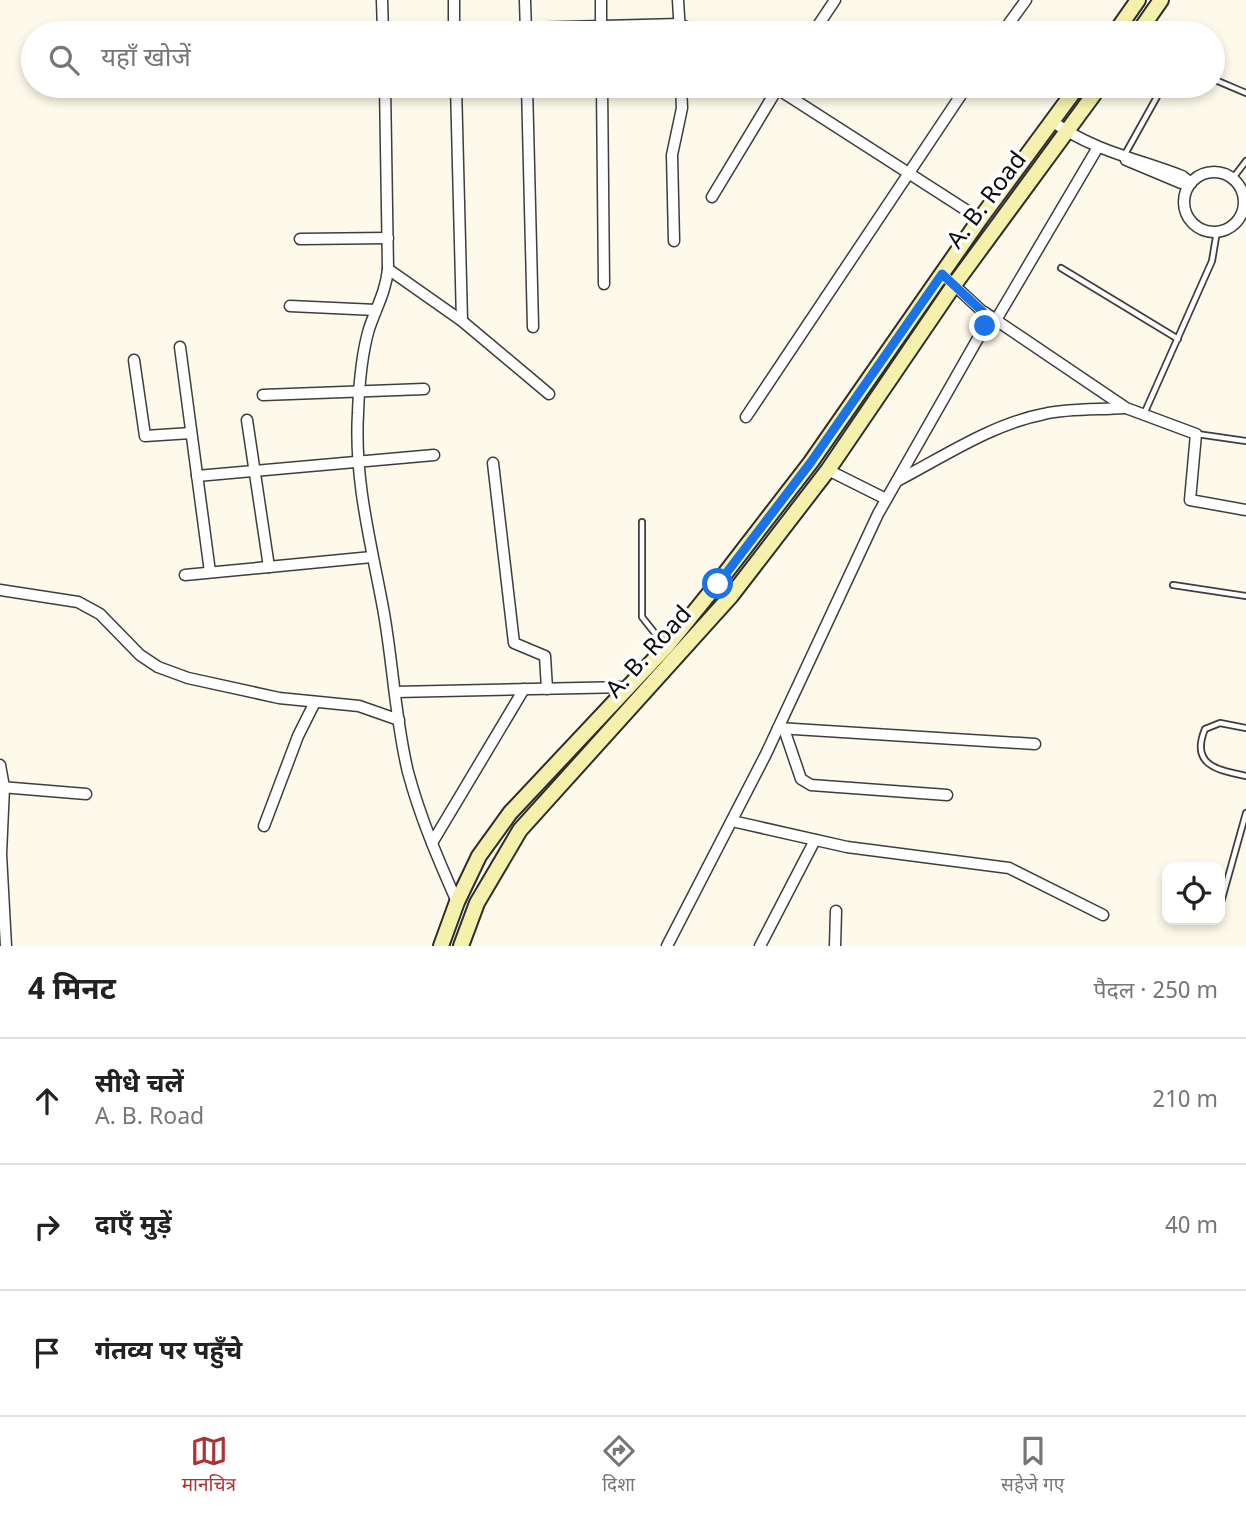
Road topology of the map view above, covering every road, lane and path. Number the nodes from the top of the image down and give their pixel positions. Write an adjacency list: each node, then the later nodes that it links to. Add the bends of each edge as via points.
1 (382, 0): 10 (street)
2 (454, 0): 11 (street)
3 (525, 0): 12 (street)
4 (601, 0): 13 (street)
5 (678, 0): 14 (street)
6 (835, 0): 15 (street)
7 (1026, 0): 16 (street)
8 (1138, 0): 17 (main road)
9 (1161, 0): 18 (main road)
10 (383, 21)
11 (454, 21)
12 (526, 21)
13 (601, 21)
14 (679, 21)
15 (821, 21)
16 (1011, 21)
17 (1123, 21)
18 (1146, 21)
19 (1225, 84): 20 (lane)
20 (1246, 93)
21 (385, 98): 44 (street)
22 (456, 98): 56 (street)
23 (527, 98): 57 (street)
24 (602, 98): 50 (street)
25 (682, 98): 46 (street, via 672,155)
26 (770, 98): 40 (street)
27 (793, 98): 37 (street)
28 (959, 98): 37 (street)
29 (1069, 98): 32 (main road, A. B. Road)
30 (1091, 98): 33 (main road, A. B. Road)
31 (1156, 98): 35 (lane)
32 (1052, 121): 33 (street); 42 (main road, A. B. Road)
33 (1067, 132): 34 (street); 51 (main road, A. B. Road)
34 (1098, 147): 35 (street); 55 (street)
35 (1123, 157): 39 (street, via 1127,163)
36 (1246, 160): 38 (lane)
37 (909, 172): 42 (street); 67 (street)
38 (1233, 178): 39 (street, via 1211,172); 41 (street)
39 (1191, 183): 43 (street, via 1184,203 1188,216 1206,230)
40 (712, 197)
41 (1245, 202): 43 (street, via 1237,221)
42 (980, 219): 49 (main road, A. B. Road)
43 (1217, 231): 58 (lane, via 1212,261)
44 (388, 238): 45 (street); 47 (street)
45 (300, 239)
46 (674, 241)
47 (388, 268): 53 (street, via 387,286); 56 (street)
48 (1061, 268): 58 (lane)
49 (942, 274): 51 (street); 89 (main road, A. B. Road, via 811,462)
50 (604, 285)
51 (954, 285): 54 (street); 76 (main road, A. B. Road)
52 (290, 306): 53 (street)
53 (376, 310): 62 (street, via 364,350)
54 (983, 312): 55 (street); 78 (street, via 985,326)
55 (996, 320): 65 (street)
56 (462, 321): 63 (street)
57 (533, 327)
58 (1178, 339): 66 (lane)
59 (180, 347): 69 (street)
60 (134, 360): 69 (street, via 145,436)
61 (424, 389): 62 (street)
62 (360, 390): 64 (street); 73 (street)
63 (549, 394)
64 (263, 395)
65 (1126, 408): 66 (street); 78 (street, via 1025,419)
66 (1143, 415): 70 (street)
67 (746, 417)
68 (247, 420): 75 (street)
69 (191, 433): 77 (street)
70 (1196, 434): 71 (lane); 80 (street, via 1190,500)
71 (1246, 441)
72 (434, 455): 73 (street)
73 (358, 460): 75 (street); 82 (street)
74 (493, 463): 92 (street, via 514,643 545,656)
75 (254, 470): 77 (street); 83 (street)
76 (828, 470): 79 (street); 116 (main road, A. B. Road, via 699,635 520,830 477,903)
77 (197, 476): 84 (street)
78 (896, 481): 79 (street)
79 (886, 499): 97 (street)
80 (1246, 510)
81 (642, 522): 89 (lane, via 642,617)
82 (372, 557): 83 (street); 93 (street)
83 (269, 567): 84 (street)
84 (210, 572): 85 (street)
85 (185, 575)
86 (1173, 585): 88 (lane)
87 (0, 590): 94 (street, via 78,602 100,614 126,643 158,667 188,678)
88 (1246, 596)
89 (666, 647): 90 (main road, A. B. Road)
90 (628, 687): 92 (street); 111 (main road, A. B. Road, via 510,813 479,856)
91 (524, 689): 92 (street); 93 (street); 108 (street)
92 (547, 689)
93 (395, 692): 95 (street)
94 (315, 702): 95 (street, via 359,706); 106 (street)
95 (399, 720): 108 (street, via 408,770)
96 (1246, 728): 100 (lane, via 1212,725 1205,729 1199,749 1210,765)
97 (781, 729): 98 (street); 103 (street, via 801,779 811,785); 105 (street)
98 (1035, 744)
99 (0, 765): 101 (street)
100 (1246, 776)
101 (2, 787): 102 (street); 110 (street)
102 (86, 794)
103 (947, 795)
104 (1246, 813): 109 (lane)
105 (732, 821): 107 (street); 117 (street)
106 (264, 826)
107 (815, 840): 113 (street, via 1009,868); 118 (street)
108 (432, 843): 111 (street)
109 (1225, 888)
110 (2, 901): 114 (street)
111 (457, 902): 115 (main road, A. B. Road)
112 (836, 911): 119 (street)
113 (1103, 915)
114 (6, 946)
115 (441, 946)
116 (461, 946)
117 (667, 946)
118 (760, 946)
119 (835, 946)

